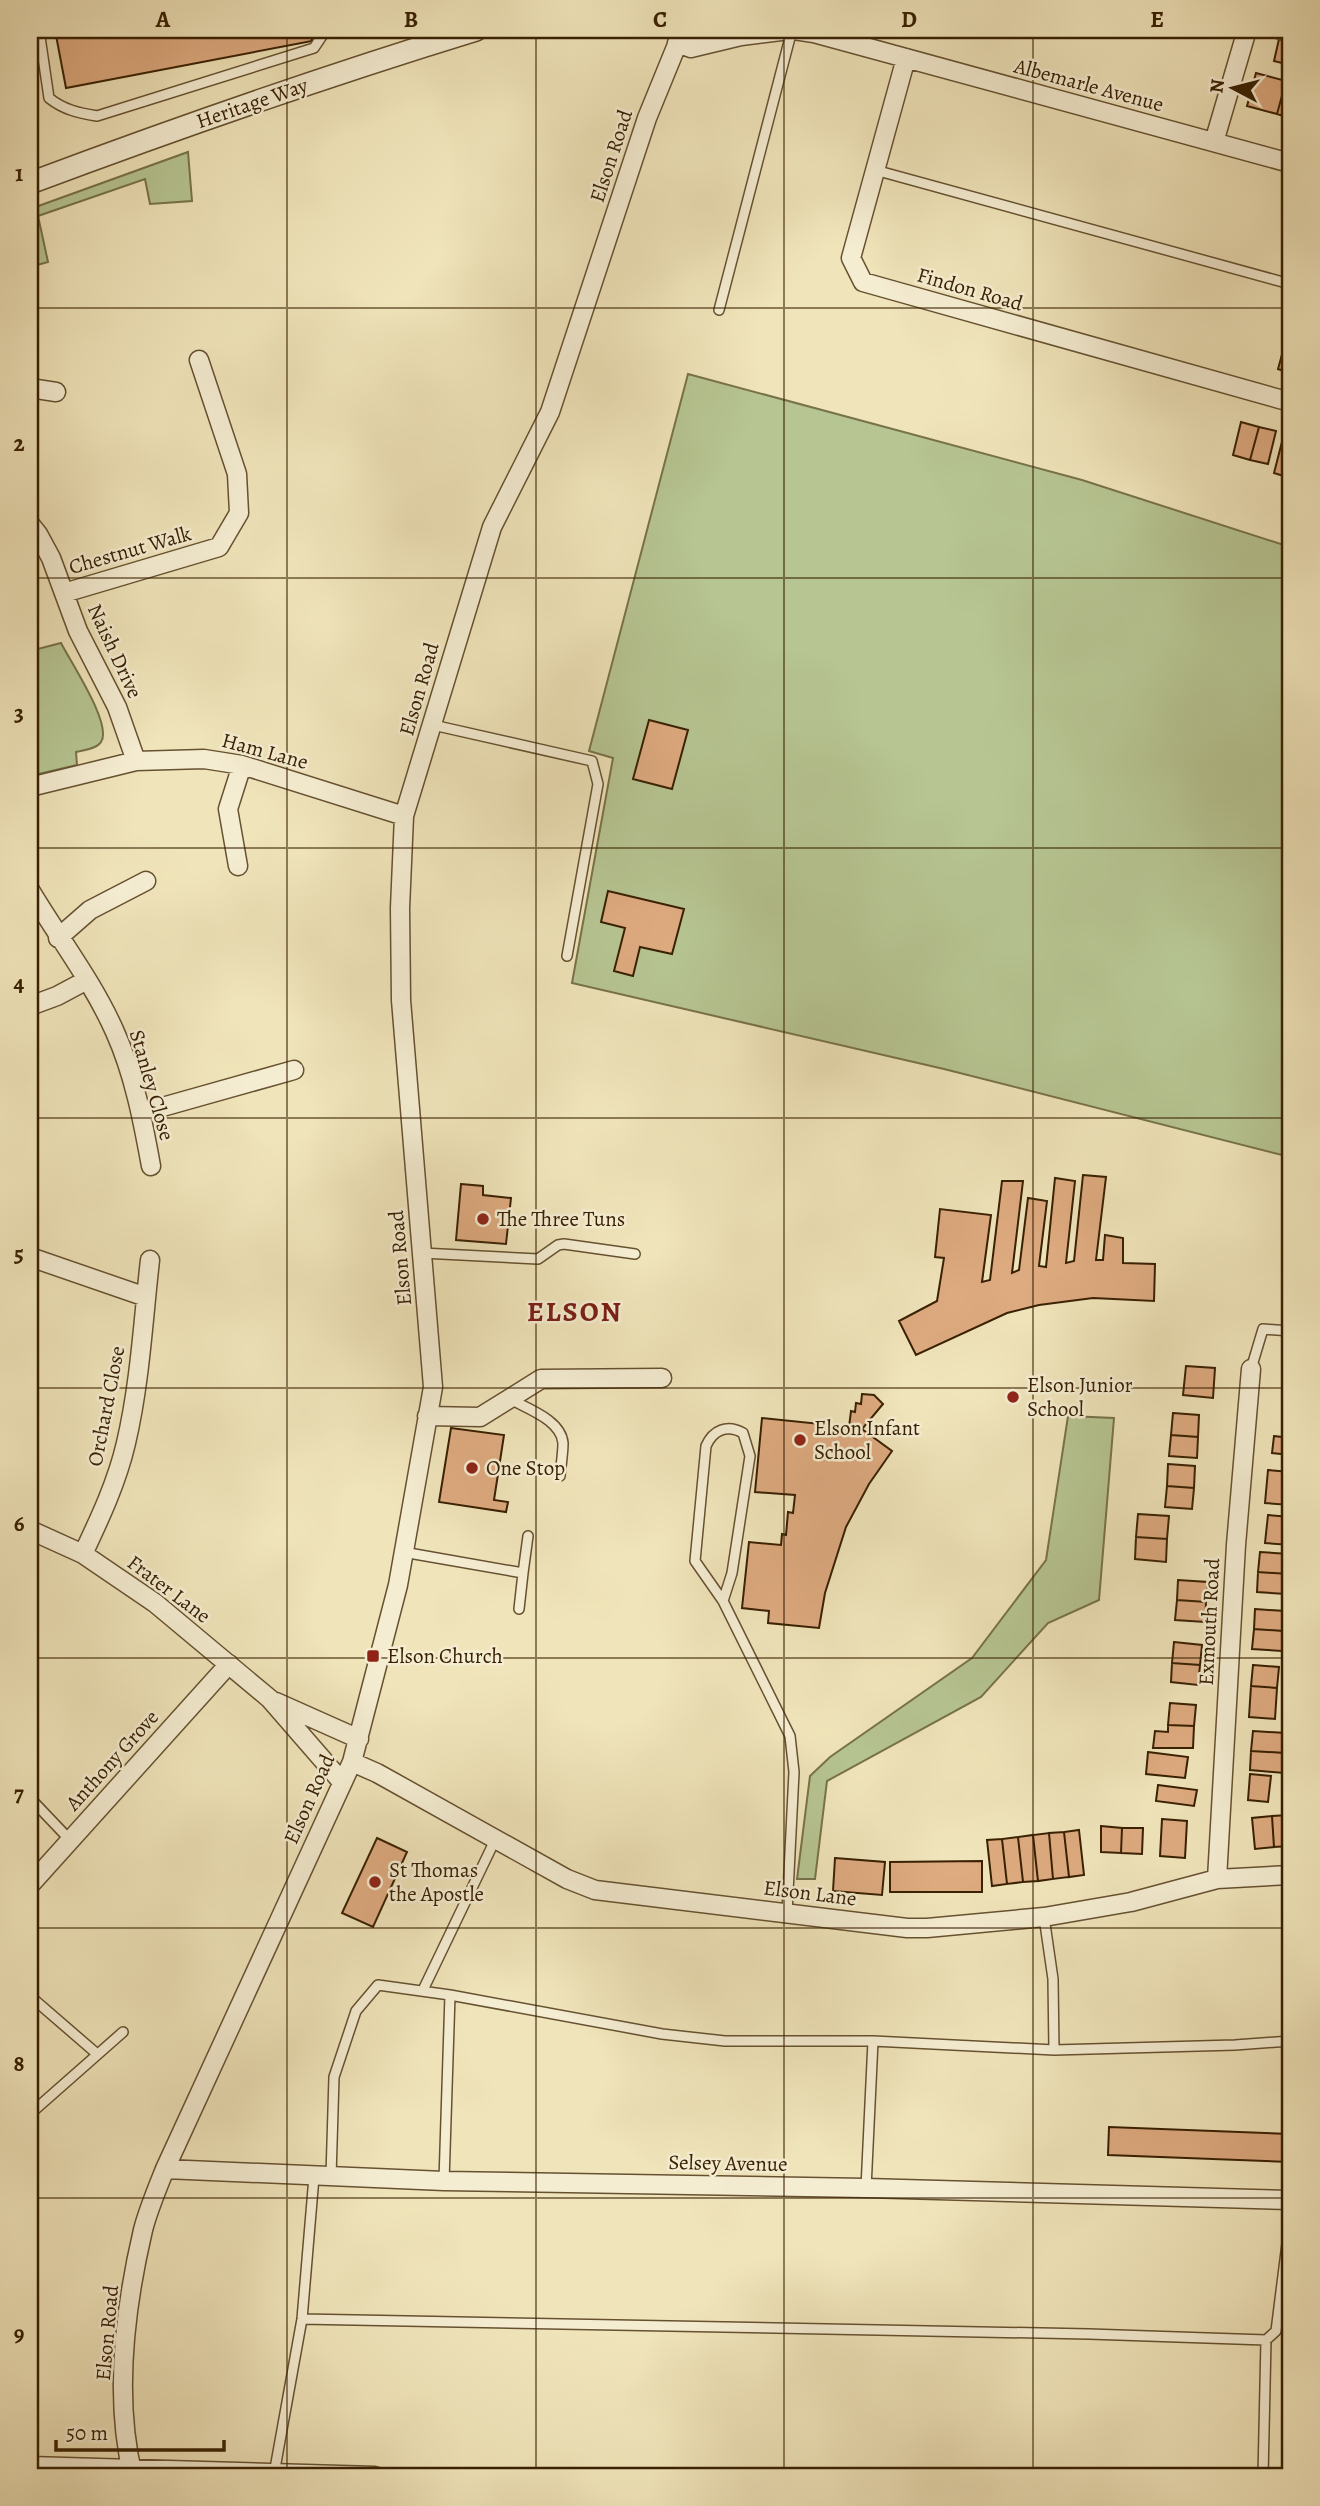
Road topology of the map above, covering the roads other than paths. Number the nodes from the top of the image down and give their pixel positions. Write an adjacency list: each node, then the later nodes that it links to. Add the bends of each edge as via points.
1 (39, 30): 2 (lane, via 49,97 60,107 97,116 314,48)
2 (326, 30)
3 (476, 30): 13 (street, Heritage Way, via 293,89)
4 (792, 30): 7 (street, Albemarle Avenue, via 691,48); 9 (street, Albemarle Avenue); 15 (lane)
5 (1247, 30): 10 (street)
6 (1265, 30): 8 (lane)
7 (680, 36): 22 (street, Elson Road, via 647,118 550,412 492,527)
8 (1290, 37)
9 (906, 58): 10 (street, Albemarle Avenue); 12 (street, Findon Road)
10 (1214, 142): 11 (street, Albemarle Avenue)
11 (1290, 163)
12 (875, 170): 14 (lane); 19 (street, Findon Road, via 851,258 863,282)
13 (30, 183)
14 (1290, 284)
15 (719, 310)
16 (199, 360): 21 (street, Chestnut Walk, via 237,474 239,513 219,547)
17 (30, 388): 18 (street)
18 (56, 392)
19 (1290, 402)
20 (30, 524): 21 (street, Naish Drive, via 44,544)
21 (64, 593): 23 (street, Naish Drive, via 117,707)
22 (433, 725): 26 (street, Elson Road); 31 (lane, via 592,761 598,784)
23 (136, 761): 24 (street, Ham Lane, via 204,759); 25 (street, Ham Lane)
24 (242, 765): 26 (street, Ham Lane); 27 (street, via 228,809)
25 (30, 787)
26 (404, 816): 37 (street, Elson Road, via 401,1000)
27 (238, 866)
28 (146, 881): 30 (street, via 90,911)
29 (30, 890): 30 (street, Stanley Close)
30 (58, 939): 32 (street, Stanley Close)
31 (567, 956)
32 (86, 980): 33 (street); 35 (street, Stanley Close, via 116,1033)
33 (30, 1006)
34 (294, 1070): 35 (street)
35 (141, 1113): 36 (street, Stanley Close)
36 (151, 1167)
37 (422, 1253): 38 (lane, via 538,1259 564,1244); 46 (street, Elson Road, via 433,1387)
38 (635, 1254)
39 (30, 1258): 41 (street)
40 (150, 1261): 41 (street, Orchard Close)
41 (146, 1297): 51 (street, Orchard Close, via 140,1369 126,1444)
42 (1290, 1331): 43 (lane, via 1263,1329)
43 (1251, 1369): 64 (street, Exmouth Road)
44 (662, 1378): 45 (street, via 541,1380)
45 (510, 1398): 46 (street, via 480,1417); 47 (lane, via 558,1428 563,1441)
46 (428, 1416): 50 (street, Elson Road)
47 (560, 1476)
48 (30, 1530): 51 (street, Frater Lane)
49 (528, 1536): 52 (lane)
50 (403, 1552): 52 (lane); 57 (street, Elson Road)
51 (83, 1554): 55 (street, Frater Lane, via 155,1603)
52 (523, 1573): 54 (lane)
53 (723, 1601): 53 (lane, via 695,1561 695,1549 706,1446 710,1436 721,1429 735,1428 743,1433 750,1456 732,1573); 66 (lane, via 790,1737 794,1772)
54 (519, 1609)
55 (229, 1664): 56 (street, Frater Lane); 62 (street, Anthony Grove)
56 (270, 1699): 57 (street, Frater Lane); 59 (street, Frater Lane)
57 (359, 1739): 58 (street, Elson Road)
58 (352, 1762): 59 (street, Elson Road); 61 (street, Elson Lane)
59 (342, 1783): 77 (street, Elson Road)
60 (30, 1798): 62 (lane)
61 (496, 1838): 66 (street, Elson Lane, via 595,1890); 68 (lane)
62 (70, 1840): 65 (street, Anthony Grove)
63 (1290, 1875): 64 (street, Elson Lane)
64 (1217, 1879): 67 (street, Elson Lane, via 1130,1902)
65 (30, 1885)
66 (787, 1913): 67 (street, Elson Lane, via 907,1928)
67 (1044, 1917): 74 (lane, via 1053,1979)
68 (423, 1990): 69 (lane); 78 (lane, via 377,1985 356,2011 334,2077)
69 (450, 1995): 72 (lane, via 725,2041); 79 (lane)
70 (30, 1996): 75 (lane)
71 (123, 2032): 75 (lane)
72 (873, 2041): 74 (lane); 80 (lane)
73 (1290, 2041): 74 (lane)
74 (1054, 2050)
75 (96, 2053): 76 (lane)
76 (30, 2114)
77 (165, 2169): 78 (street, Selsey Avenue); 86 (street, Elson Road, via 143,2228 126,2323 124,2414)
78 (323, 2178): 79 (street, Selsey Avenue); 83 (lane)
79 (444, 2181): 80 (street, Selsey Avenue)
80 (866, 2188): 81 (street, Selsey Avenue)
81 (1290, 2200)
82 (1290, 2220): 84 (lane, via 1276,2331)
83 (302, 2319): 84 (lane); 87 (lane)
84 (1266, 2340): 89 (lane)
85 (30, 2466): 86 (street)
86 (132, 2473): 87 (street)
87 (277, 2475): 88 (street)
88 (375, 2476)
89 (1263, 2476)

